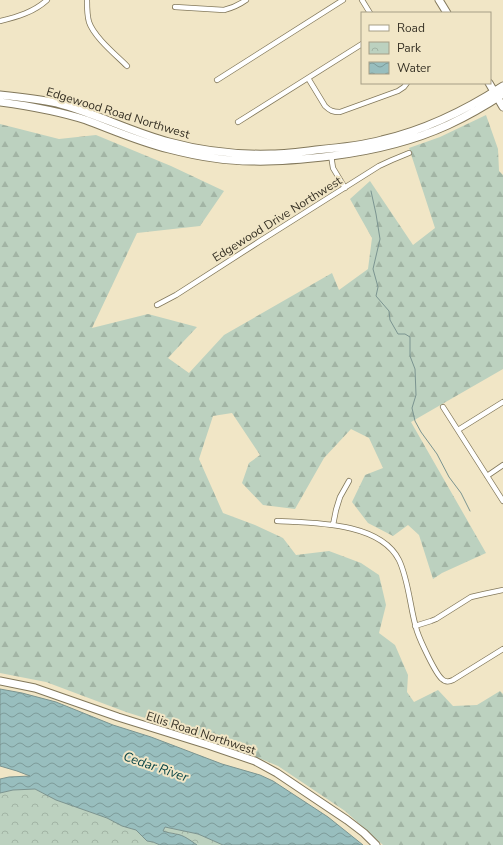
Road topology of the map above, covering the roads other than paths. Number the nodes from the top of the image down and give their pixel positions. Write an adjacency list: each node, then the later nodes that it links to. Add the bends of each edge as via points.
1 (48, 0): 10 (street, via 29,12)
2 (87, 0): 12 (street, via 87,14 94,31)
3 (246, 0): 7 (street, via 224,10)
4 (343, 0): 14 (street)
5 (362, 0): 8 (street)
6 (439, 0): 9 (main road)
7 (175, 7)
8 (369, 12)
9 (446, 12)
10 (0, 21)
11 (361, 45): 13 (street)
12 (127, 66)
13 (308, 78): 15 (street, via 325,106 334,112 398,91); 22 (street)
14 (217, 80)
15 (406, 84)
16 (490, 84): 18 (main road)
17 (503, 86): 18 (main road, Edgewood Road Northwest)
18 (498, 94): 21 (main road); 23 (main road, Edgewood Road Northwest, via 474,112 416,138 356,153)
19 (0, 95): 23 (main road, Edgewood Road Northwest, via 57,104 168,142 202,149 270,154)
20 (0, 102): 23 (main road, Edgewood Road Northwest, via 32,106 85,120 167,149 206,157 234,160 300,160)
21 (503, 107)
22 (238, 122)
23 (330, 152): 25 (street, via 333,168)
24 (409, 153): 25 (street, Edgewood Drive Northwest, via 388,162)
25 (345, 188): 26 (street, Edgewood Drive Northwest)
26 (157, 306)
27 (503, 402): 29 (street)
28 (443, 406): 29 (street)
29 (458, 430): 31 (street)
30 (503, 465): 31 (street)
31 (487, 476): 33 (street)
32 (349, 481): 35 (street, via 340,497)
33 (503, 501)
34 (277, 521): 35 (street)
35 (334, 525): 37 (street, via 375,537 395,554 403,569)
36 (503, 590): 37 (street, via 471,598 436,619)
37 (415, 626): 38 (street, via 429,657 442,679 448,682)
38 (503, 649)
39 (0, 681): 40 (main road, Ellis Road Northwest, via 35,688 255,761 347,820)
40 (376, 845)

